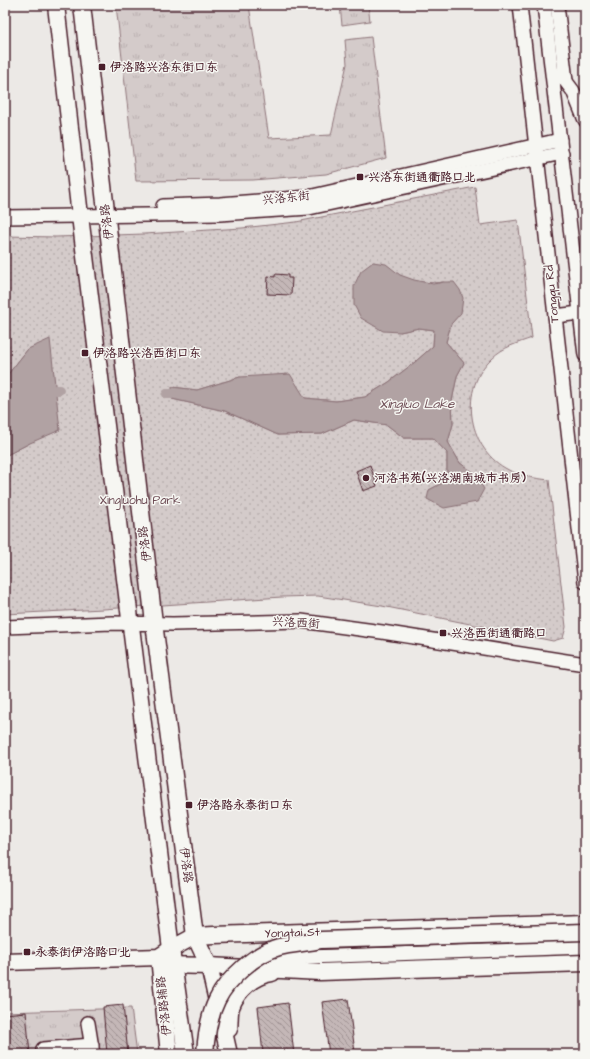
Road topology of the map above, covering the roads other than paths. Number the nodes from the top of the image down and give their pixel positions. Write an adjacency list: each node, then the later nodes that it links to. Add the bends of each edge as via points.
1 (56, 5): 15 (main road, 伊洛路)
2 (82, 5): 14 (main road, 伊洛路)
3 (520, 5): 10 (street, Tongqu Rd)
4 (544, 5): 6 (street)
5 (557, 5): 7 (street)
6 (551, 62): 7 (street); 9 (street)
7 (566, 81): 8 (street)
8 (585, 120)
9 (560, 140): 10 (street, 兴洛东街); 11 (street)
10 (536, 146): 12 (street, Tongqu Rd); 14 (street, 兴洛东街, via 308,197)
11 (562, 153): 12 (street, 兴洛东街); 17 (street)
12 (537, 159): 14 (street, 兴洛东街, via 308,208 220,214); 18 (street, Tongqu Rd)
13 (5, 209): 15 (street, 兴洛东街)
14 (106, 211): 15 (street, 兴洛东街); 24 (main road, 伊洛路)
15 (80, 212): 16 (street, 兴洛东街); 23 (main road, 伊洛路)
16 (5, 217)
17 (582, 315): 18 (street); 19 (street)
18 (555, 316): 20 (street, Tongqu Rd)
19 (585, 355)
20 (580, 502): 21 (street, Tongqu Rd)
21 (585, 582)
22 (5, 627): 23 (street, 兴洛西街)
23 (131, 627): 24 (street, 兴洛西街); 25 (street, 兴洛西街); 32 (main road, 伊洛路)
24 (154, 627): 26 (street, 兴洛西街, via 173,624 301,621); 27 (street, 兴洛西街, via 300,628); 30 (main road, 伊洛路)
25 (5, 635)
26 (585, 664)
27 (585, 672)
28 (585, 923): 30 (main road, Yongtai St)
29 (585, 932): 40 (main road, bridge, via 321,940 278,948 264,953 241,970 217,1000 206,1042)
30 (195, 936): 32 (main road, Yongtai St); 35 (main road, 伊洛路)
31 (585, 947): 35 (street, via 309,958)
32 (166, 959): 33 (main road, Yongtai St); 35 (main road, Yongtai St); 36 (main road, Yongtai St); 42 (main road, 伊洛路辅路); 43 (main road, 伊洛路)
33 (5, 962)
34 (585, 963): 37 (main road, Yongtai St)
35 (210, 966): 37 (main road, Yongtai St); 40 (main road)
36 (5, 970)
37 (320, 972): 40 (main road, via 270,973 253,979 238,994 230,1008)
38 (88, 1023): 39 (street)
39 (93, 1049): 41 (street, via 43,1049)
40 (219, 1052)
41 (43, 1054)
42 (169, 1054)
43 (186, 1054)

